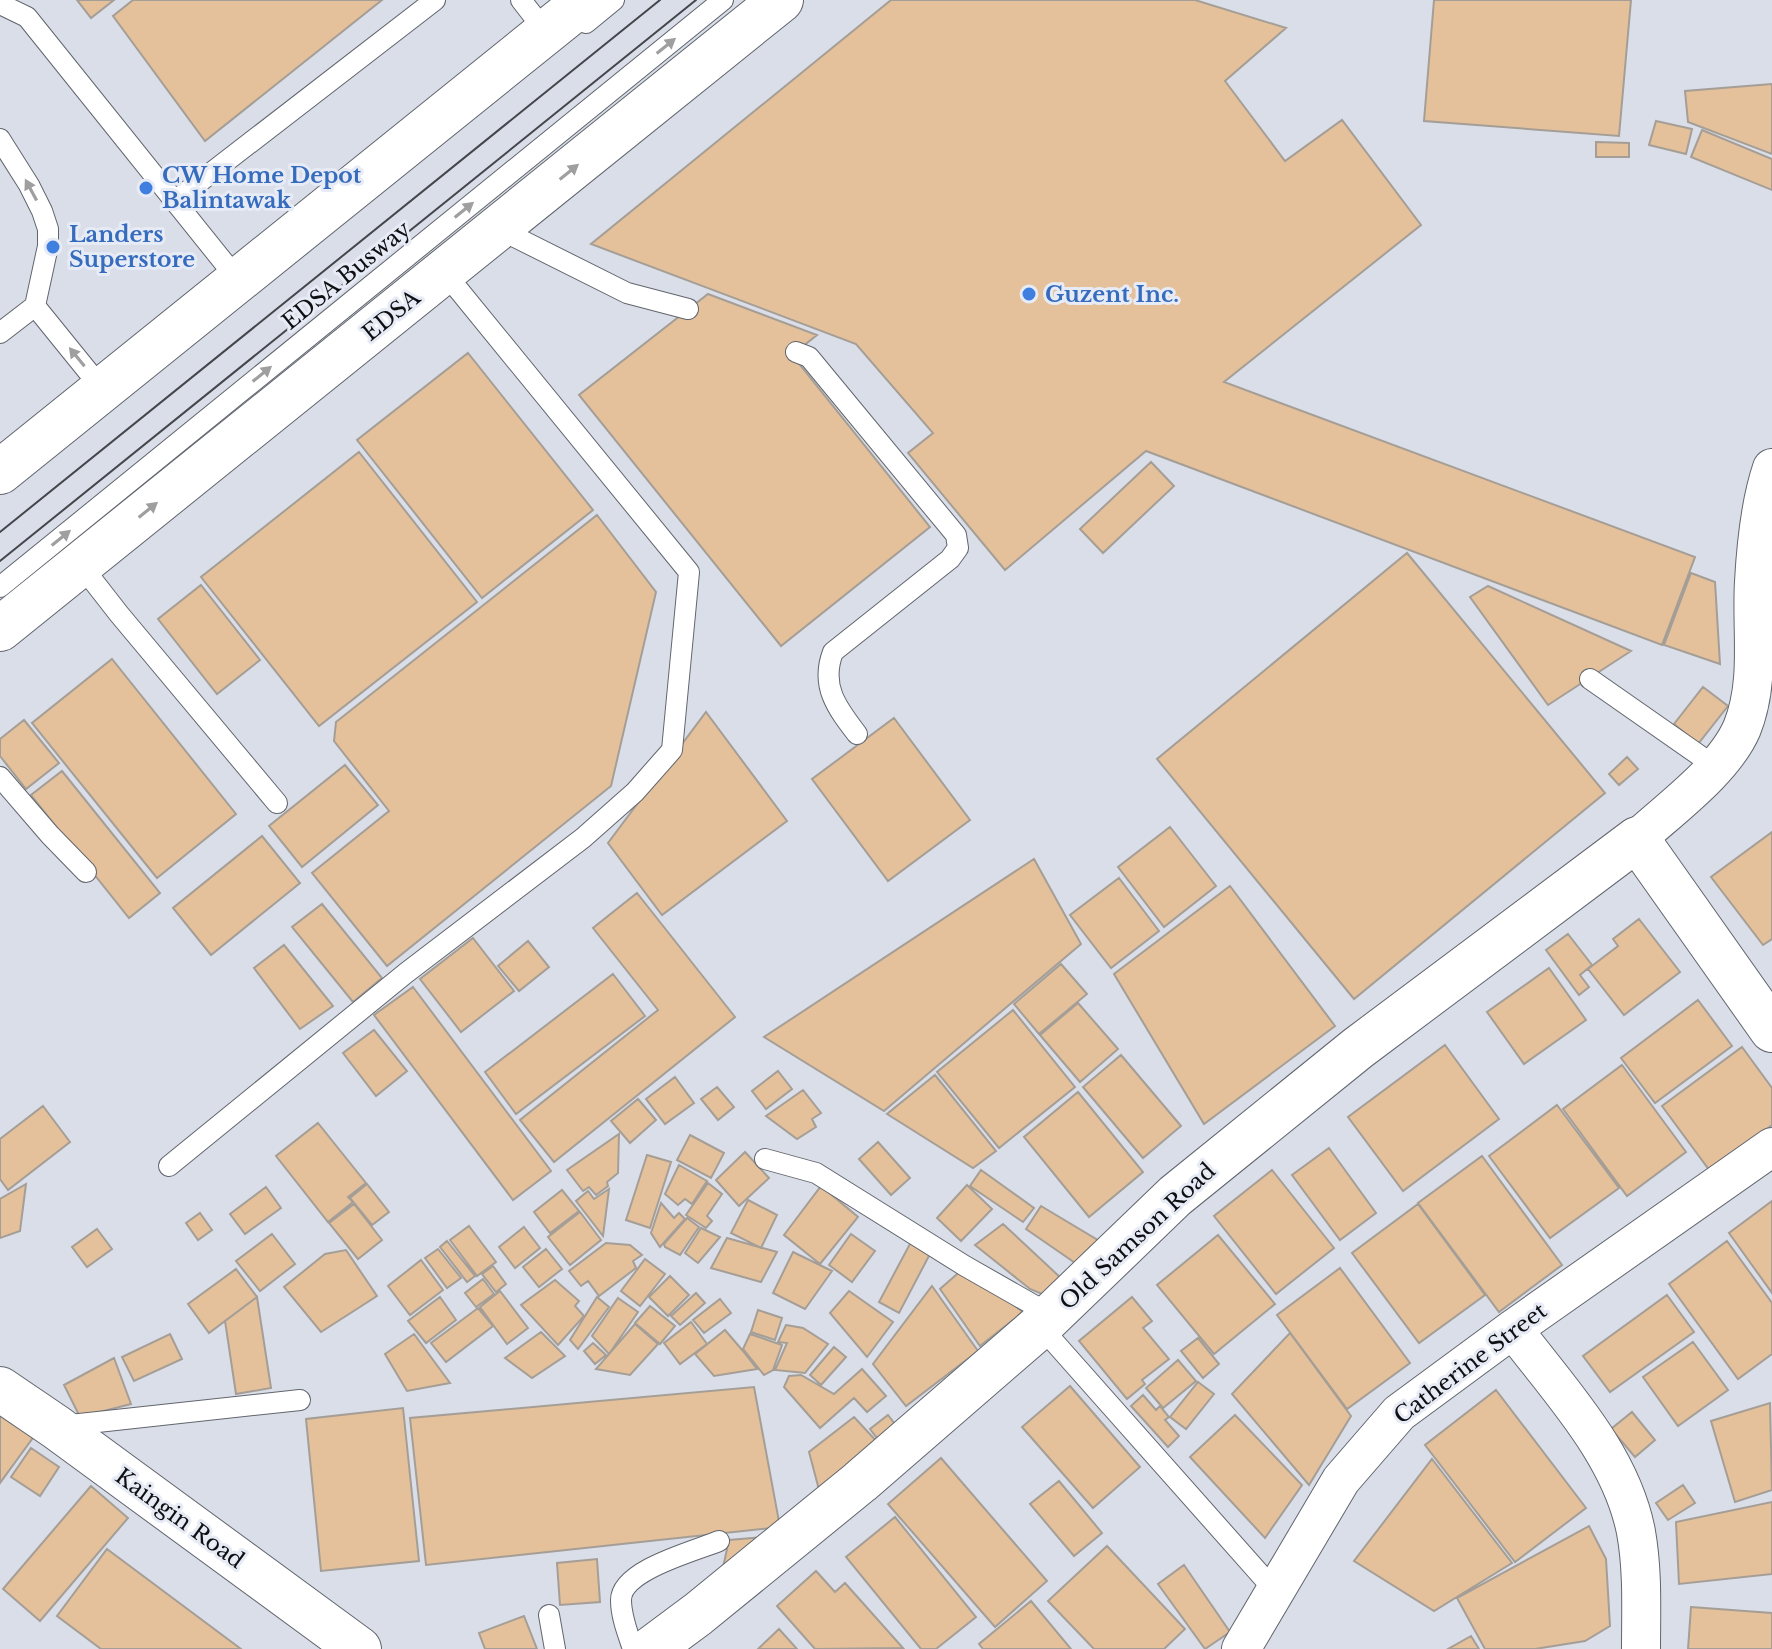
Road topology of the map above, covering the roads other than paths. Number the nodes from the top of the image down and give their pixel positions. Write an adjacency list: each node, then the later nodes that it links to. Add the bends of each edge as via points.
1 (435, 0): 9 (lane)
2 (586, 0): 7 (main road)
3 (614, 0): 19 (lane, EDSA Busway)
4 (723, 0): 21 (lane, EDSA Busway, one-way to 4)
5 (781, 0): 10 (main road, EDSA, one-way to 5)
6 (0, 4): 9 (lane, via 27,17)
7 (534, 16): 12 (main road)
8 (0, 139): 13 (lane, one-way to 8, via 48,229)
9 (176, 200): 12 (lane)
10 (499, 229): 11 (main road, EDSA); 14 (lane, via 627,293)
11 (444, 272): 20 (main road, EDSA, one-way to 11); 33 (lane, via 689,572 672,750 583,838 406,973)
12 (238, 280): 17 (main road)
13 (35, 306): 15 (lane); 17 (lane, one-way to 13)
14 (688, 309)
15 (0, 333)
16 (796, 352): 24 (lane, via 809,357 956,535 958,548 950,559 833,652 829,689)
17 (103, 390): 19 (main road)
18 (1772, 468): 25 (street, via 1754,582 1753,691 1741,730)
19 (6, 479)
20 (80, 564): 22 (main road, EDSA); 27 (lane)
21 (0, 587)
22 (0, 629)
23 (1590, 679): 25 (lane)
24 (857, 734)
25 (1716, 767): 28 (street)
26 (0, 777): 29 (lane)
27 (277, 803)
28 (1637, 839): 30 (main road); 34 (main road, Old Samson Road, via 1358,1048 1175,1196)
29 (86, 872)
30 (1772, 1030)
31 (1772, 1147): 35 (street, Catherine Street)
32 (765, 1159): 34 (lane, via 816,1173)
33 (169, 1166)
34 (1045, 1320): 40 (lane); 45 (main road, Old Samson Road, via 860,1482)
35 (1513, 1329): 40 (street, Catherine Street, via 1399,1413 1341,1480); 47 (street, via 1593,1435 1621,1485 1636,1530 1641,1571)
36 (0, 1389): 38 (main road, Kaingin Road)
37 (300, 1400): 38 (lane)
38 (56, 1427): 42 (main road, Kaingin Road)
39 (719, 1541): 44 (lane, via 648,1569 627,1583 621,1600)
40 (1276, 1592): 46 (street, Catherine Street)
41 (549, 1615): 43 (lane)
42 (359, 1649)
43 (555, 1649)
44 (633, 1649)
45 (651, 1649)
46 (1241, 1649)
47 (1641, 1649)

